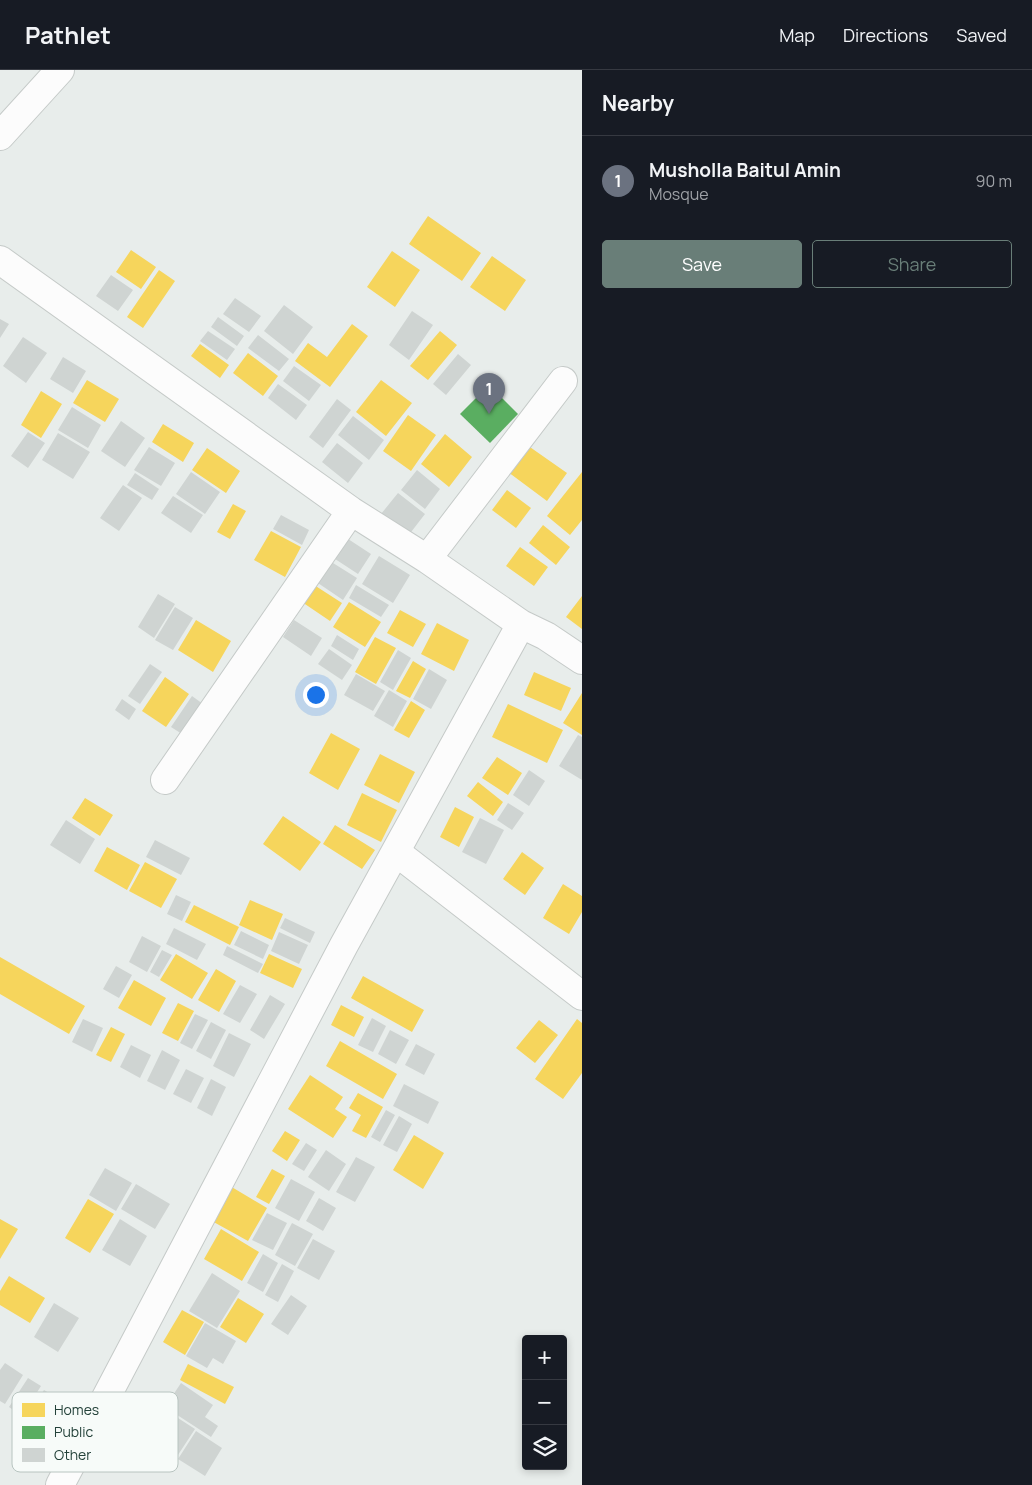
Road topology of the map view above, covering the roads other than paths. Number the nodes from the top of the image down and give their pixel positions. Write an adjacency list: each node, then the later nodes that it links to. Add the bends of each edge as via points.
1 (60, 70): 2 (street)
2 (0, 136)
3 (0, 260): 5 (street)
4 (563, 381): 6 (street)
5 (351, 511): 6 (street); 9 (street)
6 (427, 559): 7 (street)
7 (521, 624): 8 (street); 10 (street)
8 (582, 660)
9 (165, 780)
10 (396, 852): 11 (street); 12 (street)
11 (582, 996)
12 (109, 1392)
13 (67, 1472): 14 (street)
14 (60, 1485)

